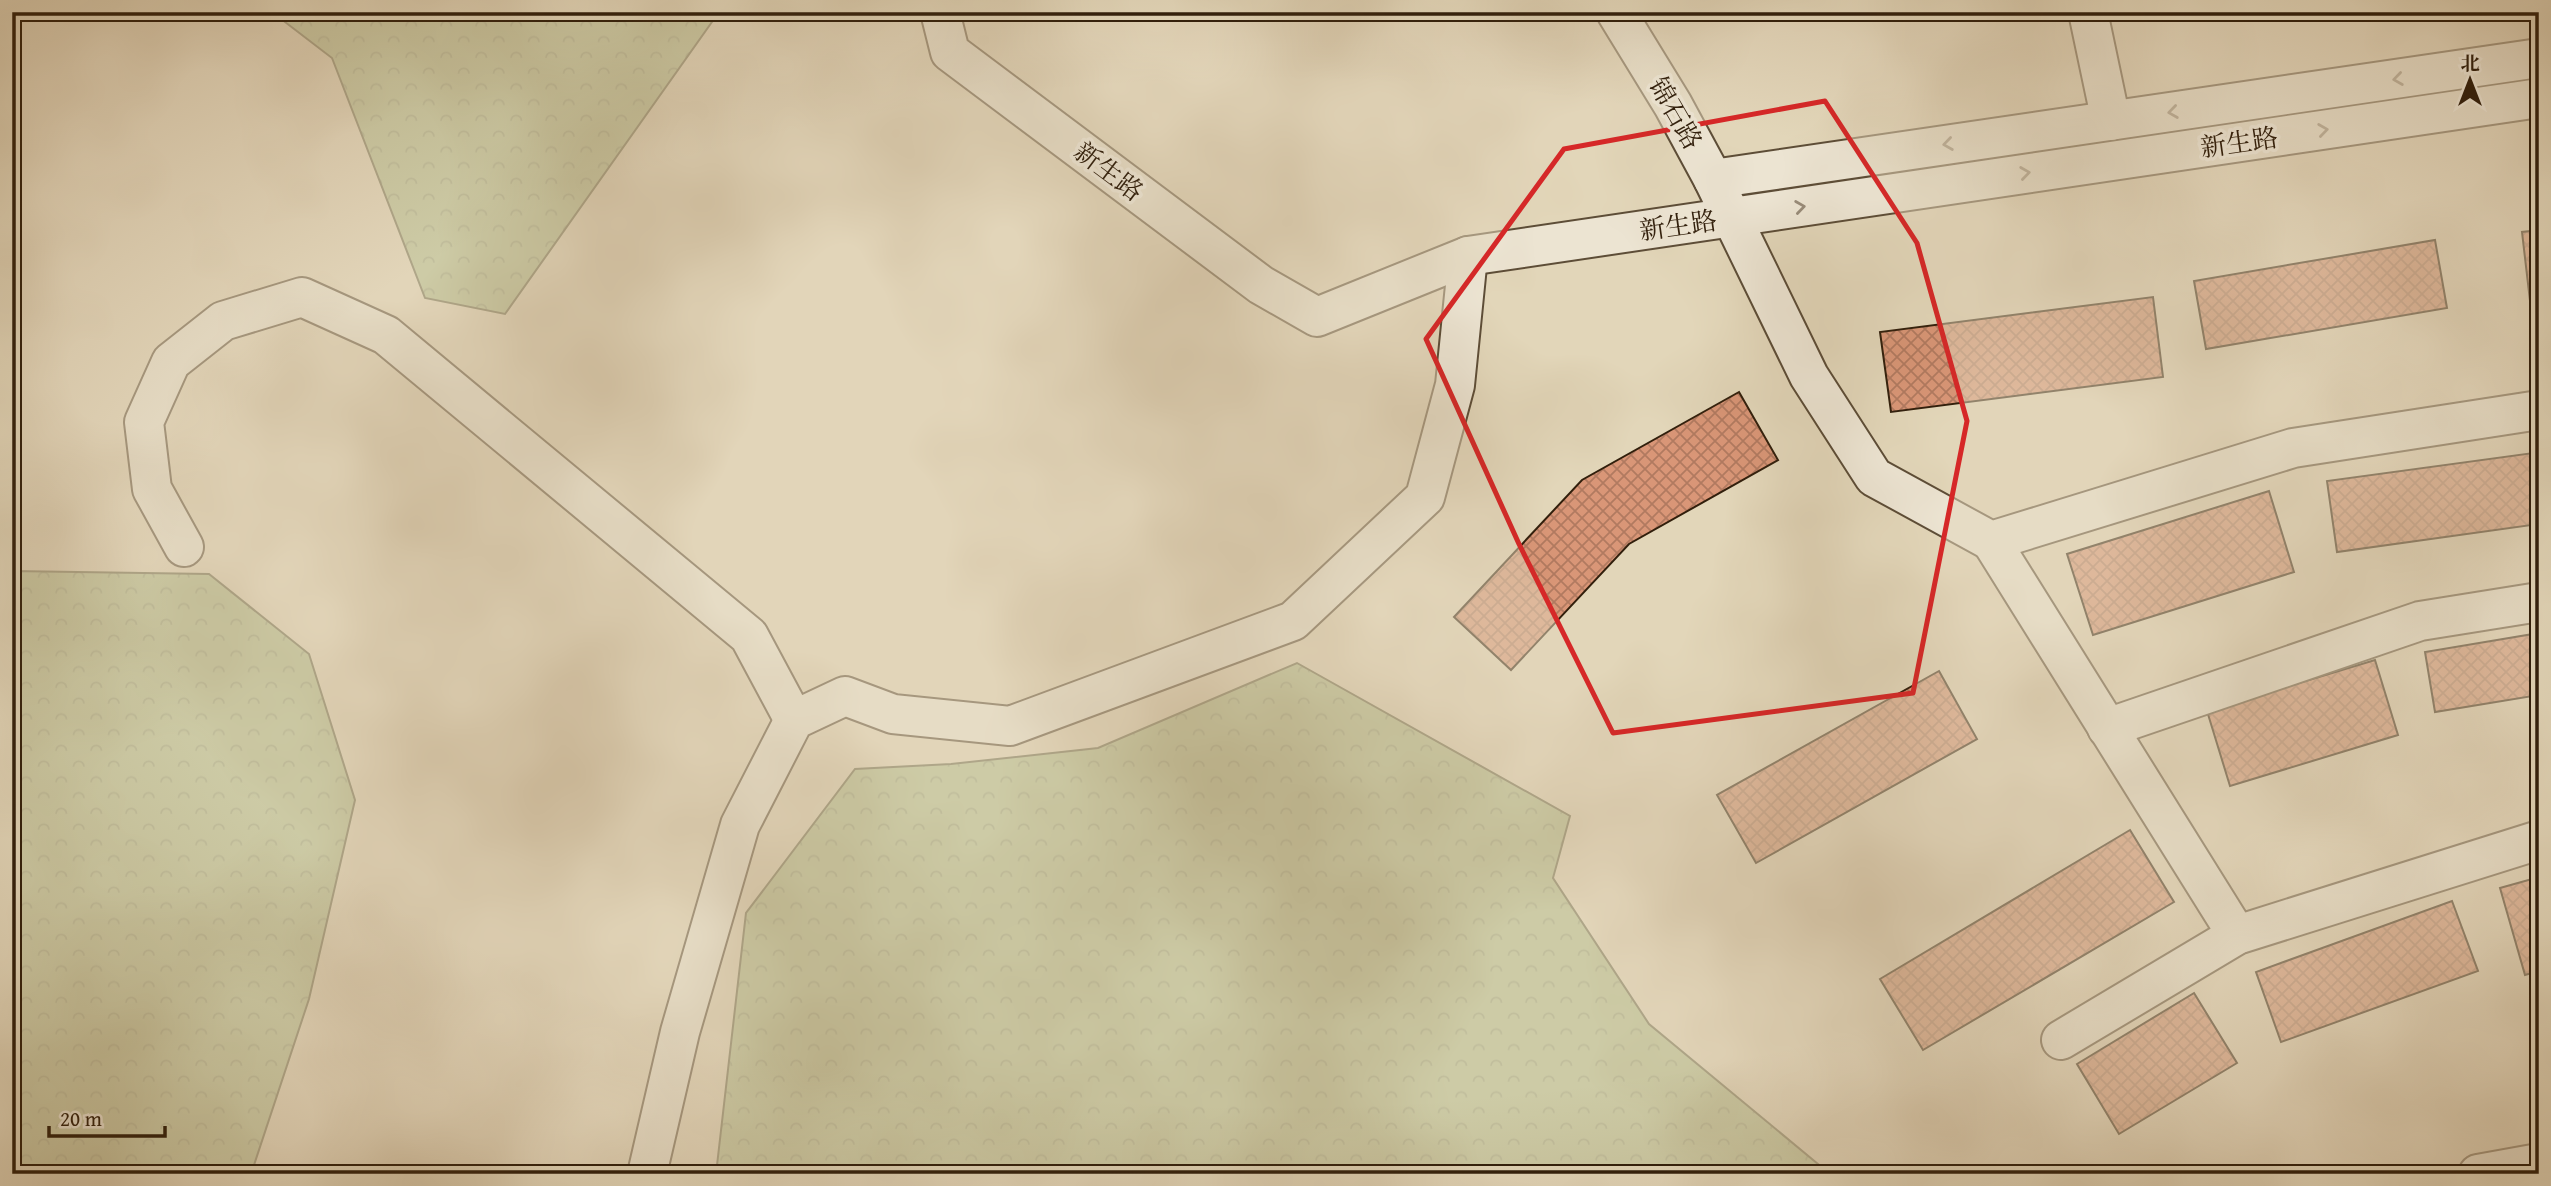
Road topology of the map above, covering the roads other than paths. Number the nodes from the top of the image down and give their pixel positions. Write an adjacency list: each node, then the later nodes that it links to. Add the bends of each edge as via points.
1 (940, 12): 9 (street, 新生路, via 950,52 1261,285 1317,317)
2 (1616, 12): 7 (street, 锦石路)
3 (2088, 12): 6 (street)
4 (2539, 58): 6 (street, 新生路, one-way to 6)
5 (2539, 98): 8 (street, 新生路, one-way to 5)
6 (2111, 121): 7 (street, 新生路, one-way to 7)
7 (1713, 178): 8 (street, 锦石路)
8 (1732, 216): 9 (street, 新生路); 11 (street, 锦石路, via 1809,376 1874,477)
9 (1468, 256): 14 (street, via 1455,384 1425,497 1293,621 1010,726 893,714 845,696)
10 (2539, 410): 11 (street, via 2293,448)
11 (1991, 541): 15 (street)
12 (184, 547): 14 (street, via 152,489 144,422 171,362 222,321 302,297 386,335 749,636)
13 (2539, 602): 15 (street, via 2420,621)
14 (794, 720): 20 (street, via 740,825 680,1032)
15 (2107, 728): 17 (street)
16 (2539, 839): 17 (street)
17 (2237, 936): 18 (street)
18 (2062, 1040)
19 (2539, 1163): 21 (street)
20 (648, 1174)
21 (2478, 1174)

